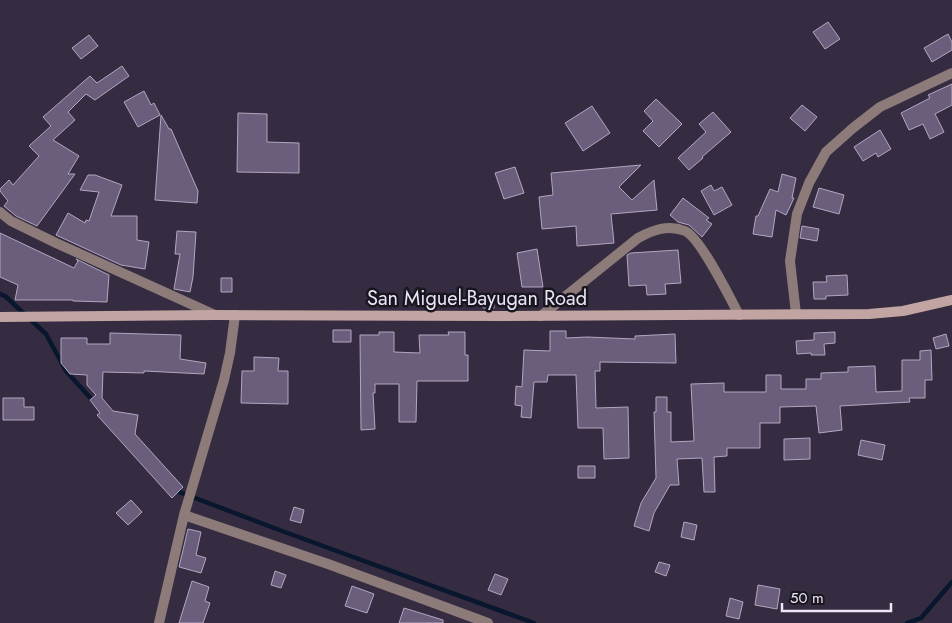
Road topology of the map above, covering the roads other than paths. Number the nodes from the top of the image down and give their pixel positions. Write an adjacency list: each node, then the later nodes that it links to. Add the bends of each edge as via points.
1 (952, 73): 5 (street, via 880,108 826,152 797,214 790,261)
2 (0, 212): 4 (street, via 11,221 56,243)
3 (952, 300): 5 (main road, San Miguel-Bayugan Road, via 903,311)
4 (215, 314): 6 (main road, San Miguel-Bayugan Road); 9 (main road, San Miguel-Bayugan Road)
5 (796, 314): 7 (main road, San Miguel-Bayugan Road)
6 (234, 315): 8 (main road, San Miguel-Bayugan Road); 10 (street, via 224,380)
7 (739, 315): 8 (main road, San Miguel-Bayugan Road); 8 (street, via 710,260 688,232 664,227 638,238)
8 (541, 316)
9 (0, 317)
10 (184, 515): 11 (street); 12 (street)
11 (159, 623)
12 (488, 623)

